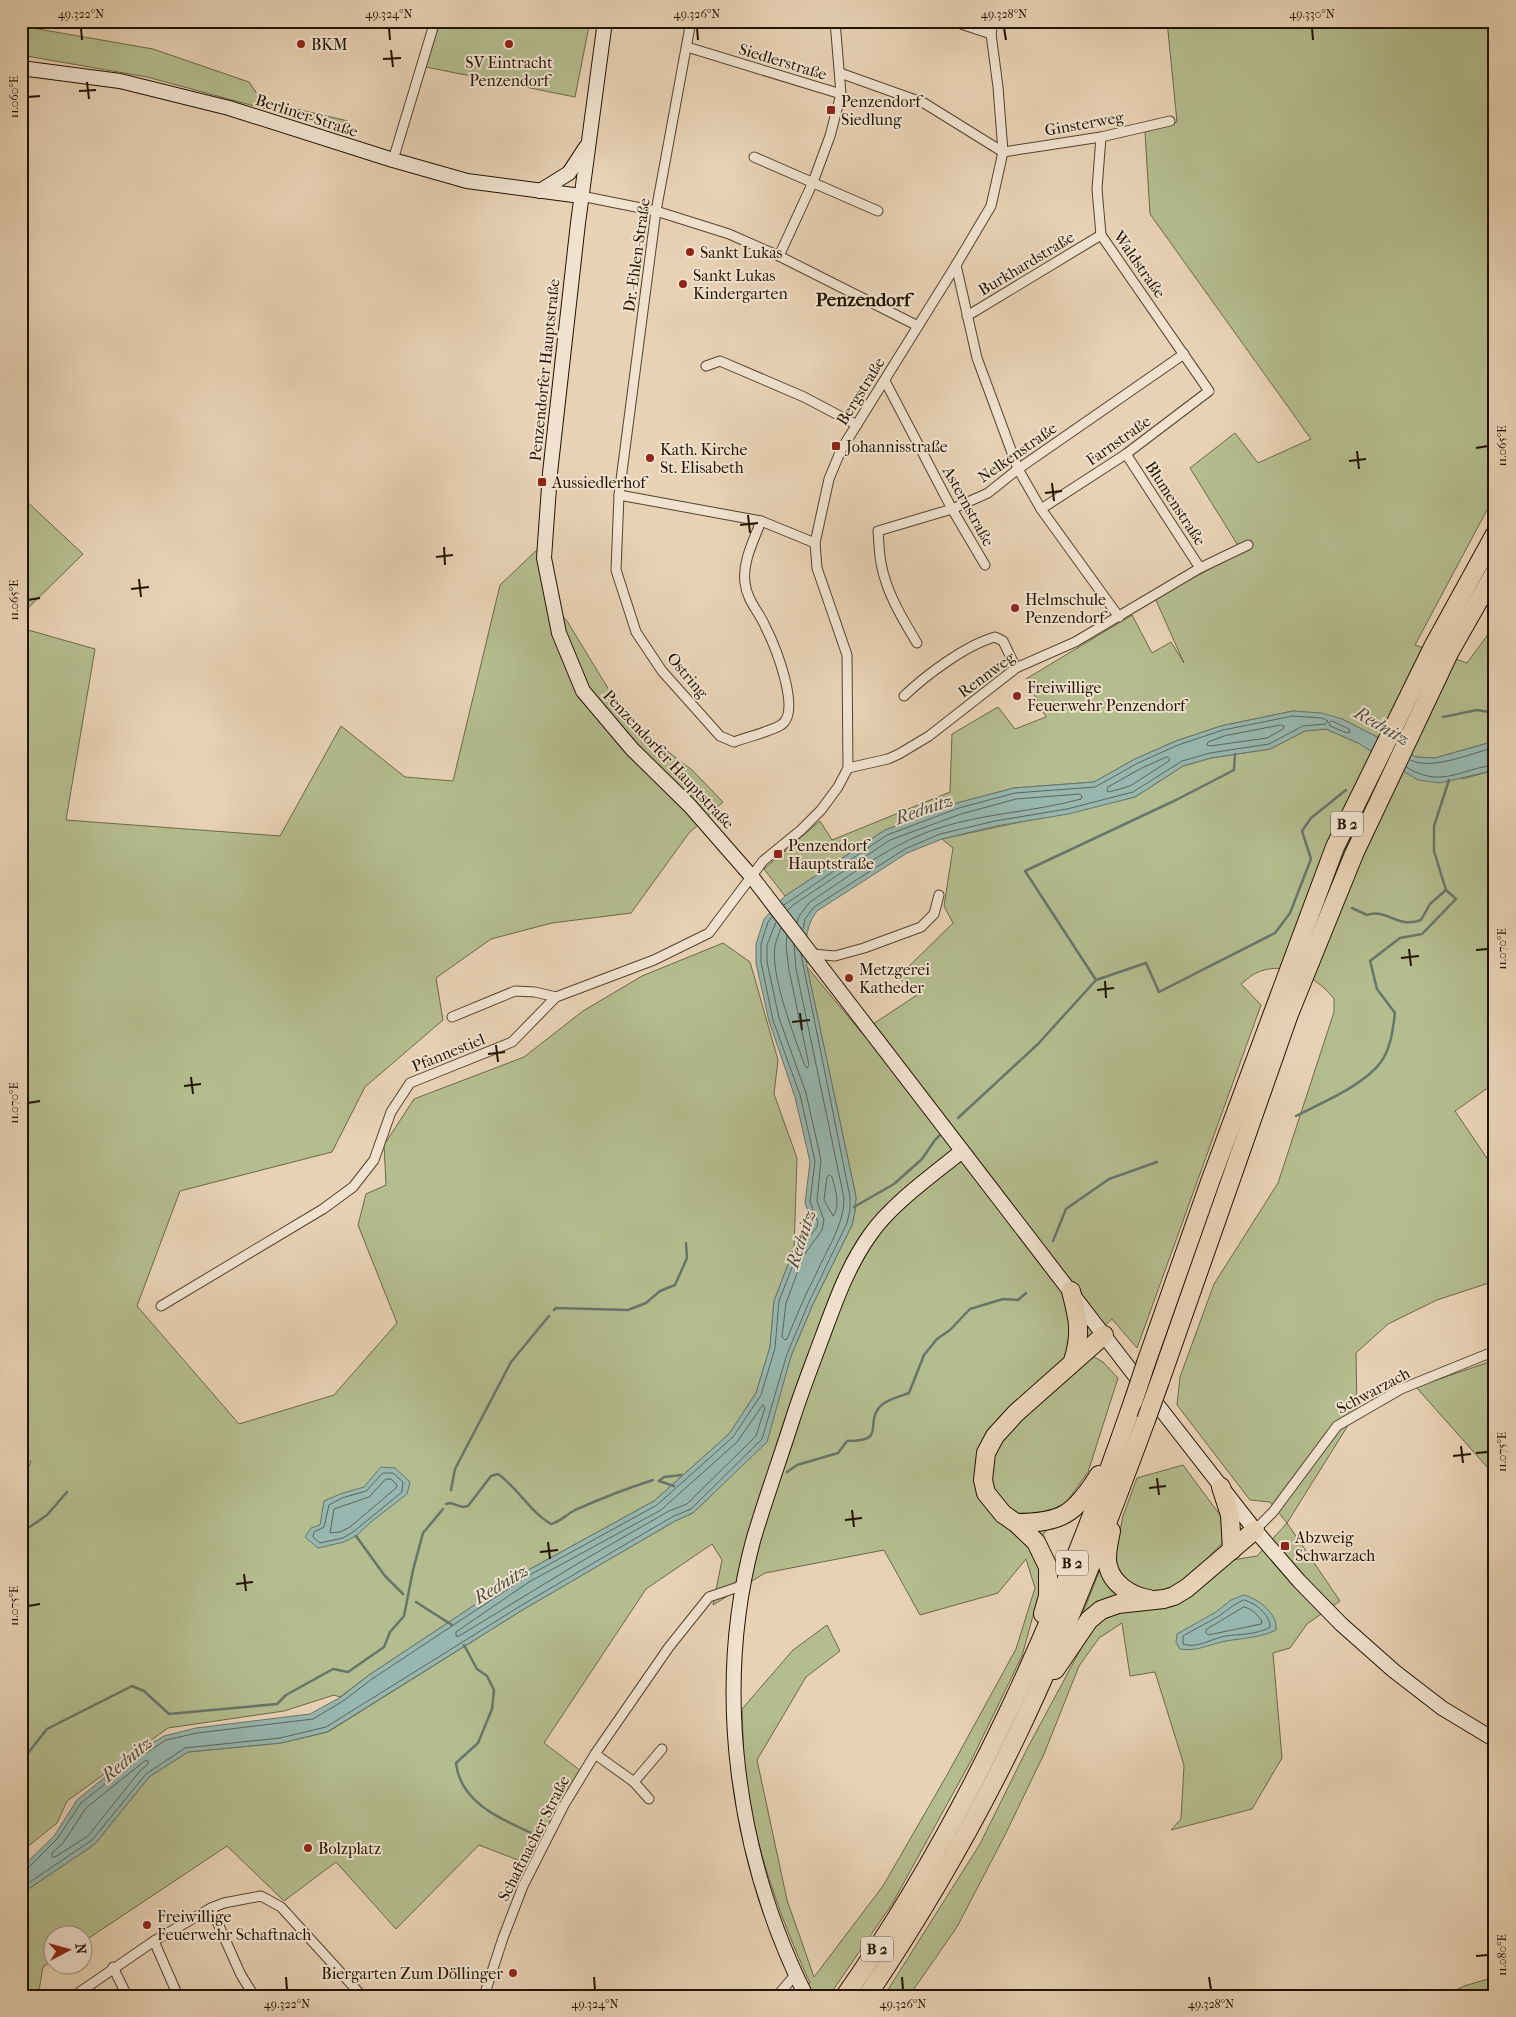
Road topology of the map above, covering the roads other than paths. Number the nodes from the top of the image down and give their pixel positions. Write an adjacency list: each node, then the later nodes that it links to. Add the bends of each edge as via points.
1 (435, 21): 17 (street)
2 (605, 21): 14 (main road, Penzendorfer Hauptstraße)
3 (691, 21): 8 (street, Dr.-Ehlen-Straße)
4 (835, 21): 10 (street)
5 (952, 21): 7 (street)
6 (994, 21): 7 (street, Bergstraße)
7 (991, 34): 15 (street, Bergstraße)
8 (687, 47): 11 (street, Siedlerstraße); 21 (street, Dr.-Ehlen-Straße)
9 (21, 68): 17 (main road, Berliner Straße, via 120,81 222,106)
10 (840, 73): 11 (street); 15 (street, Siedlerstraße, via 924,102)
11 (841, 94): 18 (street)
12 (1170, 121): 13 (street, Ginsterweg)
13 (1101, 137): 15 (street, Ginsterweg); 23 (street, Waldstraße, via 1097,189)
14 (589, 142): 19 (main road, via 569,173); 20 (main road, Penzendorfer Hauptstraße)
15 (1003, 152): 25 (street, Bergstraße, via 990,206)
16 (754, 157): 18 (street)
17 (393, 160): 19 (main road, Berliner Straße, via 467,181)
18 (813, 182): 22 (street); 24 (street)
19 (540, 191): 20 (main road, Berliner Straße)
20 (581, 196): 21 (street); 51 (main road, Penzendorfer Hauptstraße, via 544,558 559,633 583,692)
21 (656, 211): 24 (street, via 729,234); 35 (street, Dr.-Ehlen-Straße)
22 (878, 211)
23 (1101, 235): 26 (street, Burkhardstraße); 28 (street, Waldstraße)
24 (779, 256): 27 (street)
25 (956, 265): 26 (street); 27 (street, Bergstraße)
26 (967, 316): 34 (street, via 978,358)
27 (918, 326): 30 (street, Bergstraße)
28 (1184, 354): 31 (street, Waldstraße); 34 (street, Nelkenstraße)
29 (706, 366): 32 (street, via 720,361)
30 (885, 381): 32 (street, Bergstraße); 36 (street, Asternstraße)
31 (1209, 391): 33 (street, Farnstraße)
32 (857, 425): 40 (street, Bergstraße, via 841,450 829,479)
33 (1126, 454): 37 (street, Farnstraße); 43 (street, Blumenstraße)
34 (1018, 469): 36 (street, Nelkenstraße, via 988,493); 37 (street)
35 (619, 495): 38 (street); 38 (street, Ostring, via 616,570 636,632 678,689 720,736 734,742 781,724 788,717 790,706 783,673 766,626 745,587 746,563)
36 (952, 509): 42 (street, Asternstraße); 46 (street, Nelkenstraße, via 878,532 881,564 888,588 898,613)
37 (1041, 509): 45 (street)
38 (761, 521): 40 (street)
39 (1495, 534): 47 (highway, B 2)
40 (815, 543): 50 (street, Bergstraße, via 818,568 847,655)
41 (1248, 545): 43 (street, Rennweg)
42 (985, 565)
43 (1200, 568): 45 (street, Rennweg)
44 (1495, 572): 47 (highway, B 2)
45 (1119, 617): 48 (street, Rennweg, via 1075,642)
46 (917, 643)
47 (1442, 648): 55 (highway, B 2, via 1335,847)
48 (1016, 668): 49 (street, via 1003,641 995,637 986,639 924,677); 50 (street, Rennweg, via 929,736 899,754)
49 (904, 696)
50 (848, 768): 51 (street, Bergstraße, via 821,810 763,861)
51 (752, 877): 53 (main road, Penzendorfer Hauptstraße); 54 (street, Pfannestiel, via 709,933 654,960)
52 (939, 895): 53 (street, via 934,914 921,927 835,956)
53 (809, 950): 57 (main road, Penzendorfer Hauptstraße)
54 (556, 997): 56 (street, via 515,991); 59 (street, Pfannestiel, via 512,1042 410,1083 391,1112 374,1160 353,1187 323,1210)
55 (1281, 1012): 63 (highway, B 2, bridge, via 1146,1363); 65 (highway, B 2, bridge, via 1160,1381)
56 (452, 1017)
57 (962, 1151): 58 (main road, Penzendorfer Hauptstraße); 69 (main road, via 871,1232 844,1277 798,1402 753,1541)
58 (1071, 1291): 60 (main road, Penzendorfer Hauptstraße); 62 (highway, via 1080,1336)
59 (161, 1306)
60 (1104, 1335): 62 (highway); 64 (main road, Penzendorfer Hauptstraße)
61 (1495, 1351): 67 (street, Schwarzach, via 1401,1389 1337,1426 1273,1512)
62 (1074, 1361): 66 (highway, via 1016,1413 986,1453 983,1480 986,1493 1003,1514)
63 (1120, 1440): 66 (highway, via 1072,1512 1042,1523); 71 (highway, B 2)
64 (1221, 1487): 67 (main road, Penzendorfer Hauptstraße); 68 (highway, via 1230,1515)
65 (1119, 1494): 70 (highway, via 1108,1547 1108,1565 1114,1580 1129,1592); 72 (highway, B 2)
66 (1016, 1523): 71 (highway, via 1036,1542 1048,1567 1048,1596)
67 (1255, 1530): 68 (highway); 73 (main road, Penzendorfer Hauptstraße, via 1341,1624 1394,1671 1442,1708)
68 (1232, 1550): 70 (highway, via 1187,1588 1174,1596)
69 (744, 1585): 75 (street, Schaftnacher Straße, via 708,1597); 81 (main road, via 733,1672 736,1752 746,1826 766,1900)
70 (1156, 1600): 72 (highway, via 1118,1604 1101,1610 1090,1620 1060,1662)
71 (1022, 1684): 90 (highway, B 2, via 940,1845)
72 (1019, 1731): 91 (highway, B 2, via 941,1878)
73 (1495, 1740)
74 (662, 1750): 76 (street)
75 (595, 1754): 76 (street); 88 (street, Schaftnacher Straße, via 564,1805 523,1886)
76 (634, 1782): 77 (street)
77 (649, 1800)
78 (211, 1908): 79 (street); 86 (street); 87 (street, via 261,1896 280,1907)
79 (154, 1941): 80 (street); 85 (street)
80 (113, 1967): 83 (street); 84 (street)
81 (796, 1974): 82 (main road); 89 (street)
82 (804, 1993)
83 (74, 1996)
84 (127, 1996)
85 (178, 1996)
86 (254, 1996)
87 (362, 1996)
88 (484, 1996)
89 (777, 1996)
90 (846, 1996)
91 (867, 1996)

